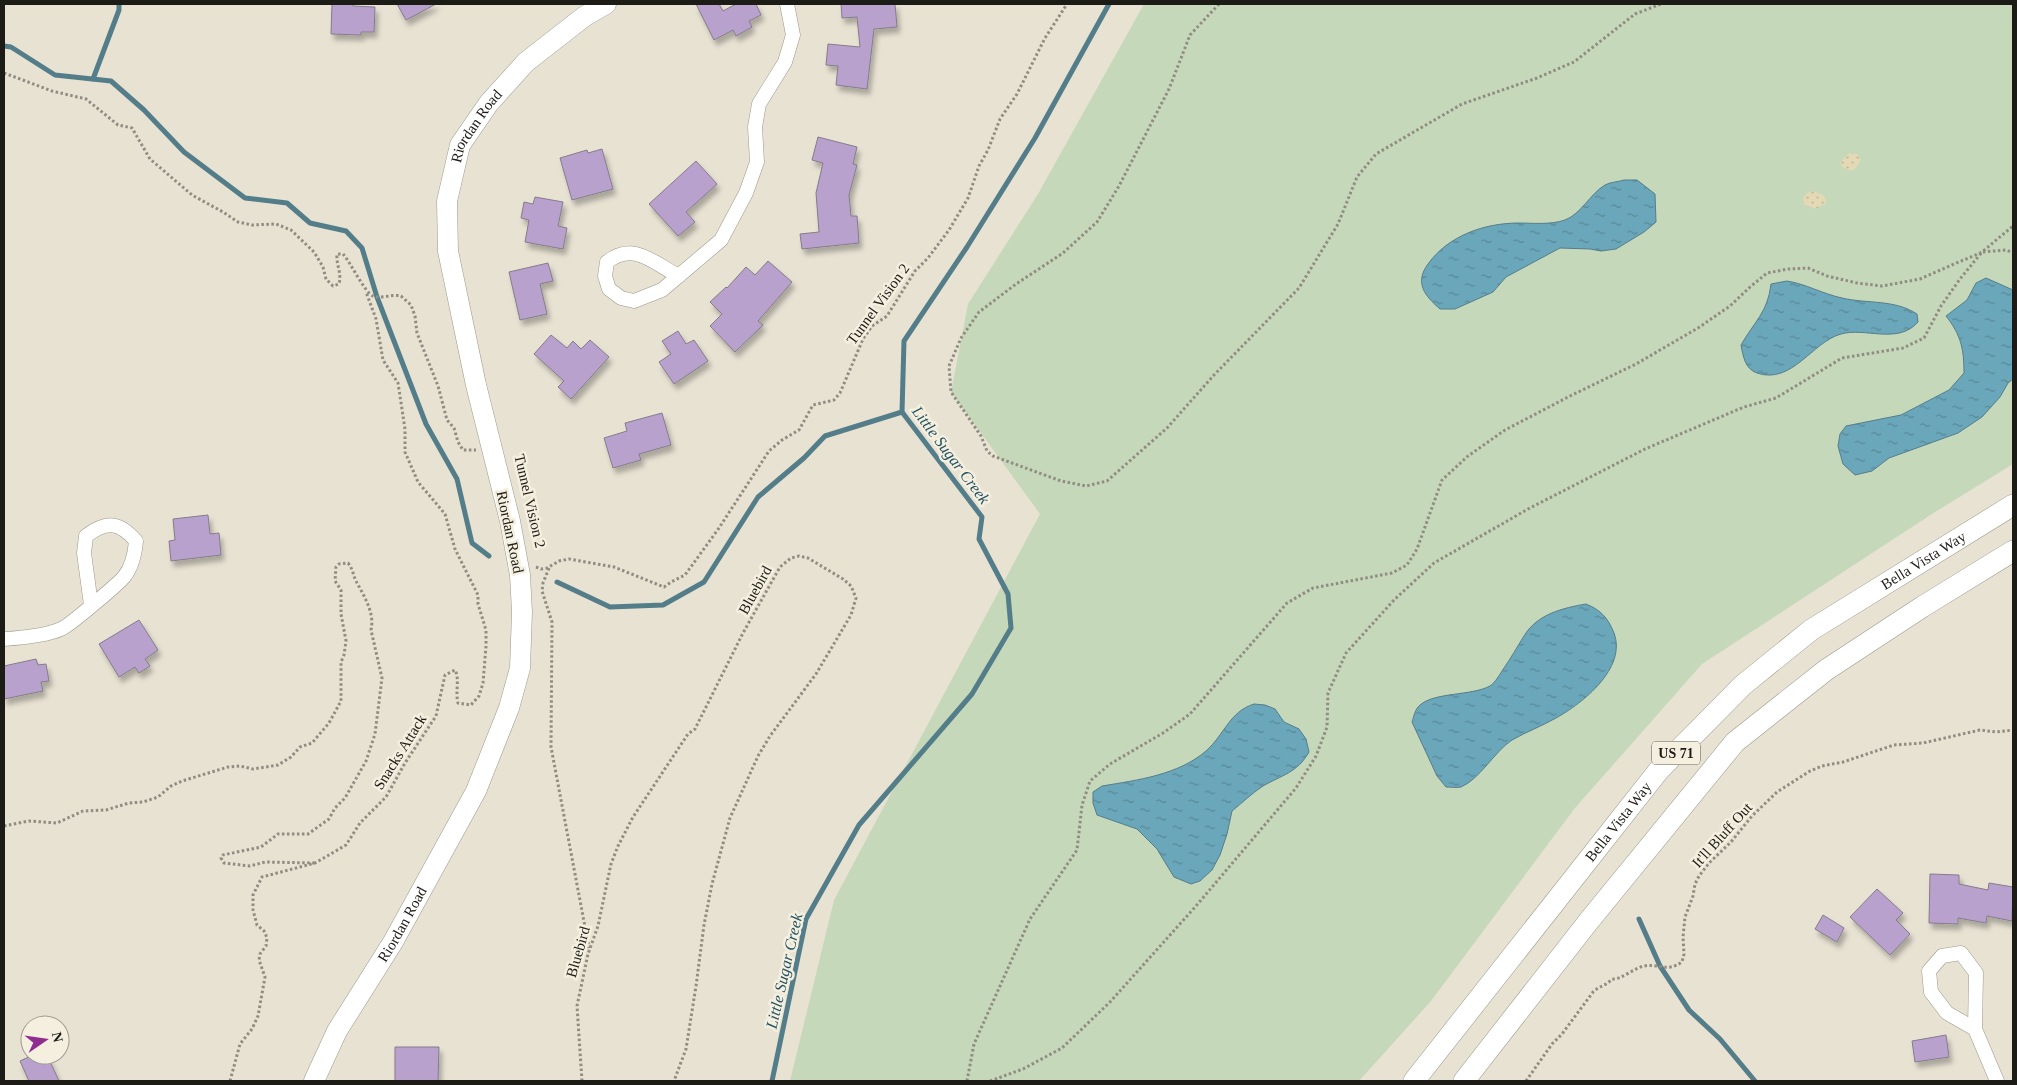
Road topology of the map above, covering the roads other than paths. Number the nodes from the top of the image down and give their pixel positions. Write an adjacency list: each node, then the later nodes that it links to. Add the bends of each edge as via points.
1 (606, 4): 9 (street, Riordan Road, via 585,16 526,62 488,103 460,145 447,201 448,251 520,575 520,668 509,708 476,791 393,942 337,1031)
2 (787, 4): 3 (street, via 792,35 785,62 759,104 755,127 757,162 746,193 721,240)
3 (679, 276): 3 (street, via 662,290 634,302 609,289 605,276 607,262 628,252 642,255)
4 (2013, 505): 10 (main road, Bella Vista Way / US 71, via 1811,630 1743,685 1659,770)
5 (2013, 551): 11 (main road, US 71, via 1826,670 1735,742)
6 (91, 605): 6 (street, via 124,577 134,556 136,541 126,529 113,526 97,528 86,536 84,553); 7 (street, via 62,629)
7 (4, 639)
8 (1974, 1029): 8 (street, via 1947,1013 1931,992 1929,971 1942,956 1961,953 1976,973); 12 (street)
9 (314, 1081)
10 (1414, 1081)
11 (1464, 1081)
12 (1997, 1081)

